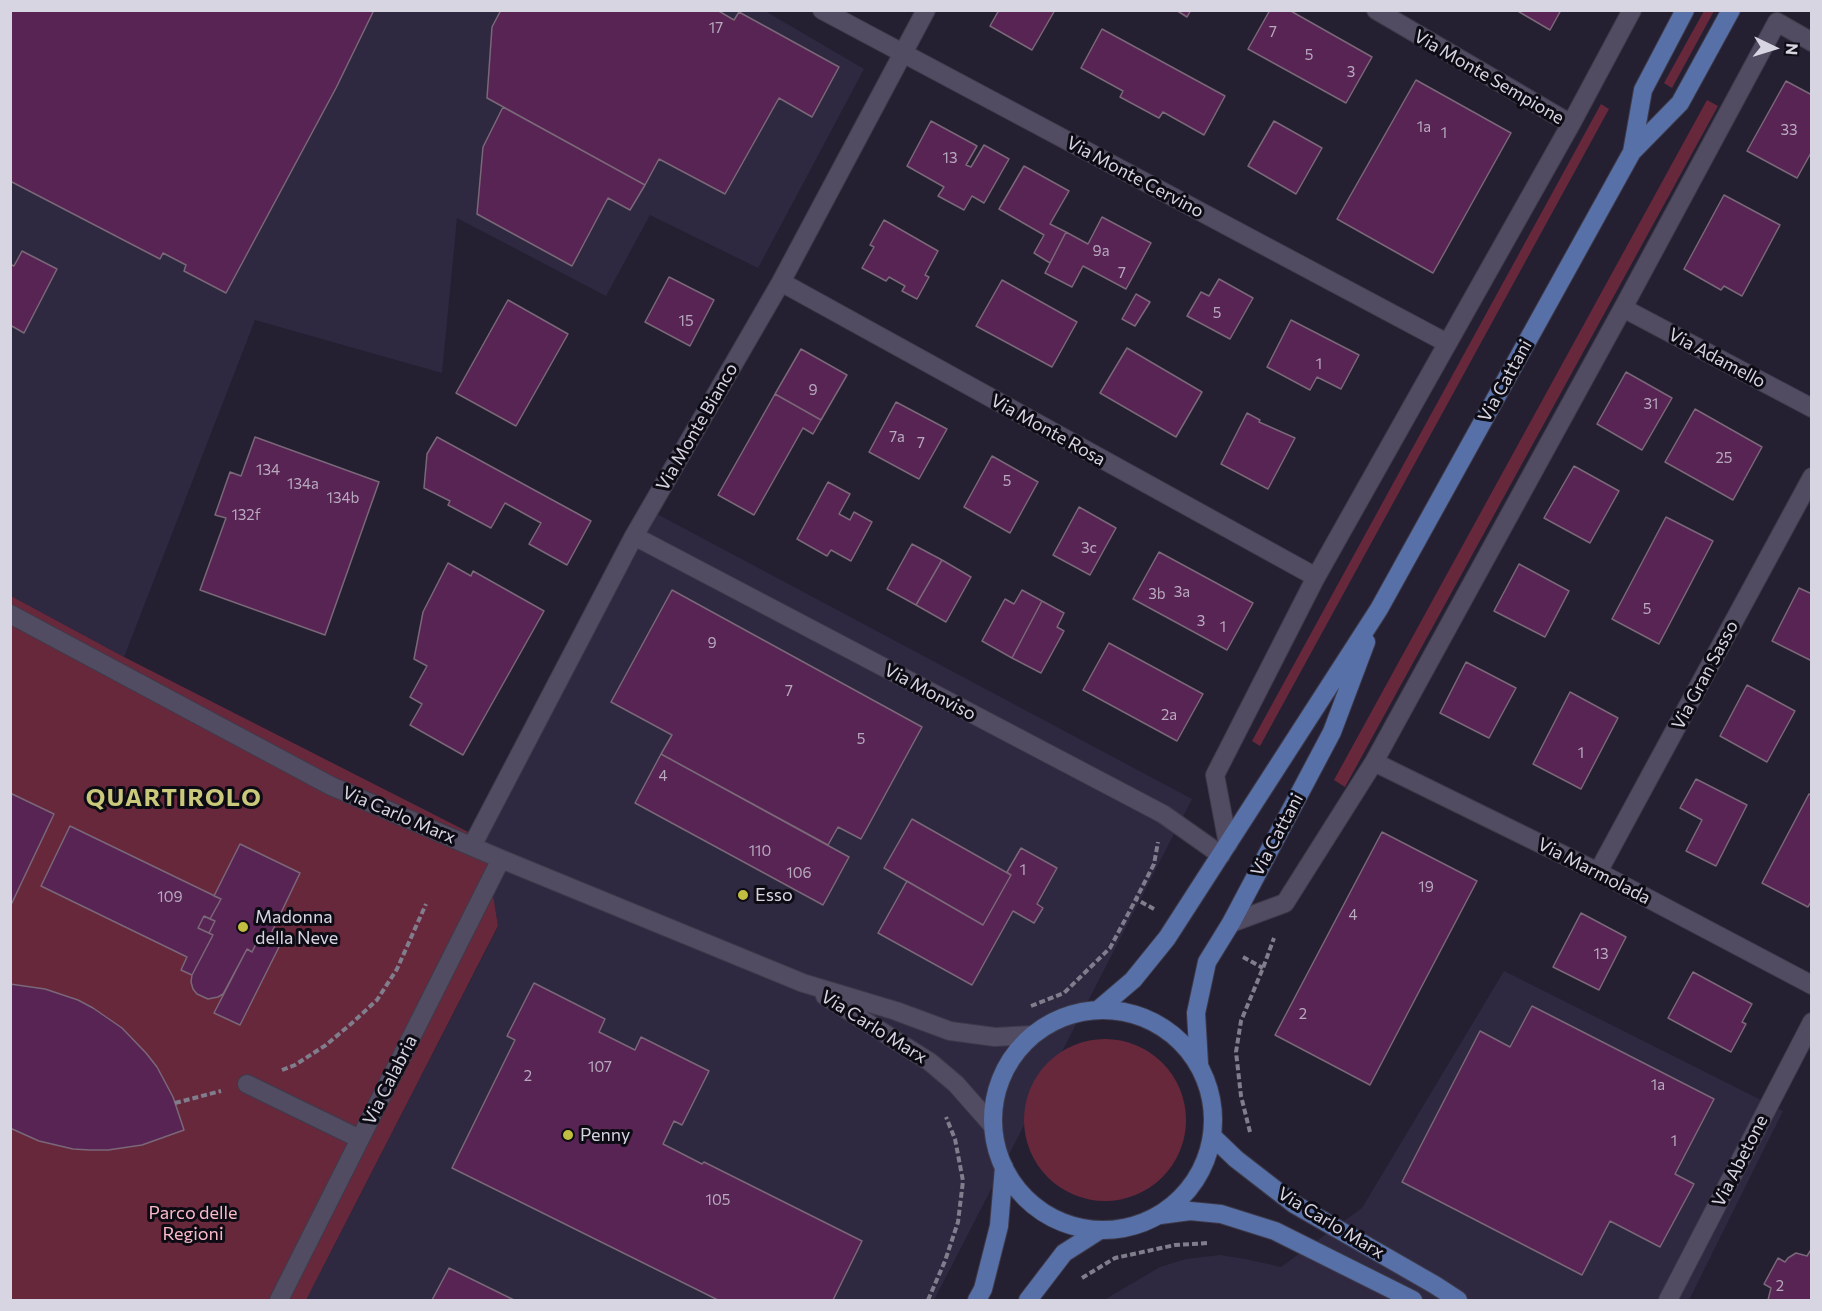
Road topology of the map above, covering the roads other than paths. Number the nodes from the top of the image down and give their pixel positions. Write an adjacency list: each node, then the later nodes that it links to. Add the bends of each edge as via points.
1 (822, 10): 9 (street, Via Monte Cervino)
2 (926, 10): 9 (street, Via Monte Bianco)
3 (1377, 10): 10 (street, Via Monte Sempione)
4 (1632, 10): 10 (street)
5 (1685, 10): 11 (main road, Via Cattani, via 1643,90)
6 (1731, 10): 11 (main road, Via Cattani, via 1680,103)
7 (1773, 16): 8 (street); 13 (street)
8 (1812, 42)
9 (903, 54): 12 (street, Via Monte Bianco); 14 (street, Via Monte Cervino)
10 (1571, 124): 14 (street)
11 (1632, 152): 19 (main road, Via Cattani)
12 (781, 282): 17 (street, Via Monte Bianco); 18 (street, Via Monte Rosa)
13 (1623, 308): 15 (street, Via Adamello); 21 (street)
14 (1447, 343): 18 (street)
15 (1812, 408)
16 (1812, 477): 25 (street, Via Gran Sasso)
17 (634, 536): 22 (street, Via Monte Bianco); 23 (street, Via Monviso)
18 (1316, 577): 23 (street, via 1215,775)
19 (1379, 609): 23 (main road, Via Cattani); 26 (main road, Via Cattani, via 1332,732)
20 (10, 614): 22 (street, Via Carlo Marx, via 324,783)
21 (1374, 762): 25 (street, Via Marmolada); 26 (street, via 1285,903)
22 (472, 846): 24 (street, Via Carlo Marx)
23 (1225, 849): 29 (main road, Via Cattani, via 1167,938 1133,980)
24 (501, 859): 27 (street, Via Carlo Marx); 36 (street, Via Calabria)
25 (1598, 873): 28 (street, Via Marmolada)
26 (1231, 923): 32 (main road, Via Cattani, via 1207,963 1201,985 1196,1013)
27 (803, 983): 31 (street, Via Carlo Marx, via 950,1031 995,1037); 34 (street, Via Carlo Marx, via 930,1062 956,1083)
28 (1812, 985)
29 (1099, 1009): 31 (main road, Via Carlo Marx, via 1075,1013); 32 (main road, Via Carlo Marx, via 1134,1014 1167,1029)
30 (1812, 1022): 45 (street, Via Abetone)
31 (1032, 1035): 34 (main road, Via Carlo Marx, via 1010,1061 997,1092)
32 (1199, 1065): 35 (main road, Via Carlo Marx, via 1210,1095)
33 (247, 1084): 36 (street)
34 (993, 1126): 37 (main road, Via Carlo Marx)
35 (1212, 1136): 38 (main road, Via Carlo Marx, via 1194,1182 1178,1201); 44 (main road, Via Carlo Marx, via 1294,1204)
36 (360, 1139): 40 (street, Via Calabria)
37 (1004, 1167): 39 (main road, Via Carlo Marx, via 1036,1207 1066,1224); 41 (main road, via 999,1226)
38 (1158, 1215): 39 (main road, Via Carlo Marx, via 1130,1226); 43 (main road, Via Carlo Marx, via 1190,1211 1221,1214 1275,1231)
39 (1100, 1230): 42 (main road, via 1065,1253)
40 (279, 1300)
41 (977, 1300)
42 (1028, 1300)
43 (1413, 1300)
44 (1458, 1300)
45 (1668, 1300)

